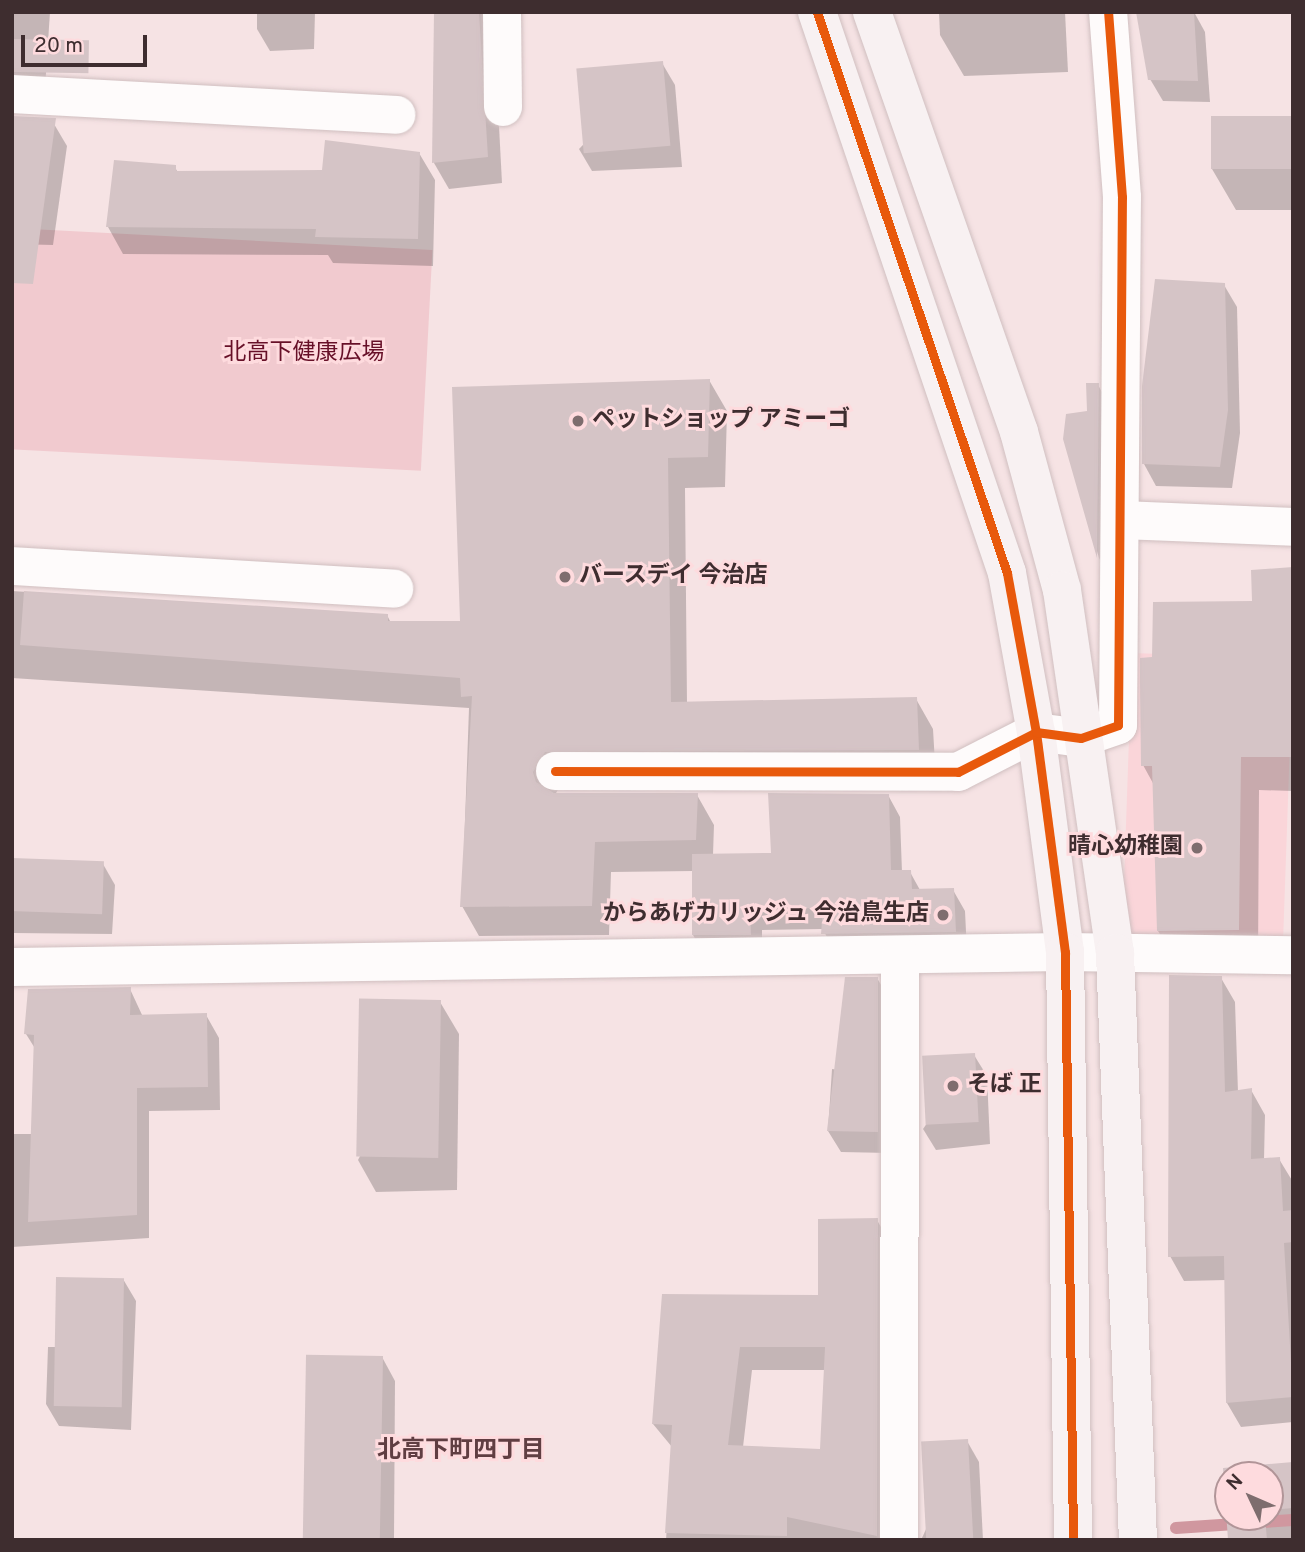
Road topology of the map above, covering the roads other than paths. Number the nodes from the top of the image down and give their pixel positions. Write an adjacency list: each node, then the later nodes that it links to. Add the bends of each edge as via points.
1 (502, 12): 6 (street)
2 (817, 12): 12 (street, via 1007,573)
3 (872, 12): 13 (street, via 1019,432 1062,590)
4 (1108, 12): 8 (street, via 1122,197)
5 (12, 94): 7 (street)
6 (503, 107)
7 (396, 114)
8 (1122, 520): 9 (street); 13 (street, via 1118,724)
9 (1293, 527)
10 (12, 566): 11 (street)
11 (394, 589)
12 (1036, 732): 13 (street); 14 (street, via 958,772); 15 (street)
13 (1081, 738): 16 (street)
14 (555, 771)
15 (1065, 952): 16 (street); 18 (street); 21 (street)
16 (1115, 953): 17 (street); 22 (street)
17 (1293, 955)
18 (900, 957): 19 (street); 20 (street)
19 (12, 967)
20 (899, 1540)
21 (1073, 1540)
22 (1138, 1540)

